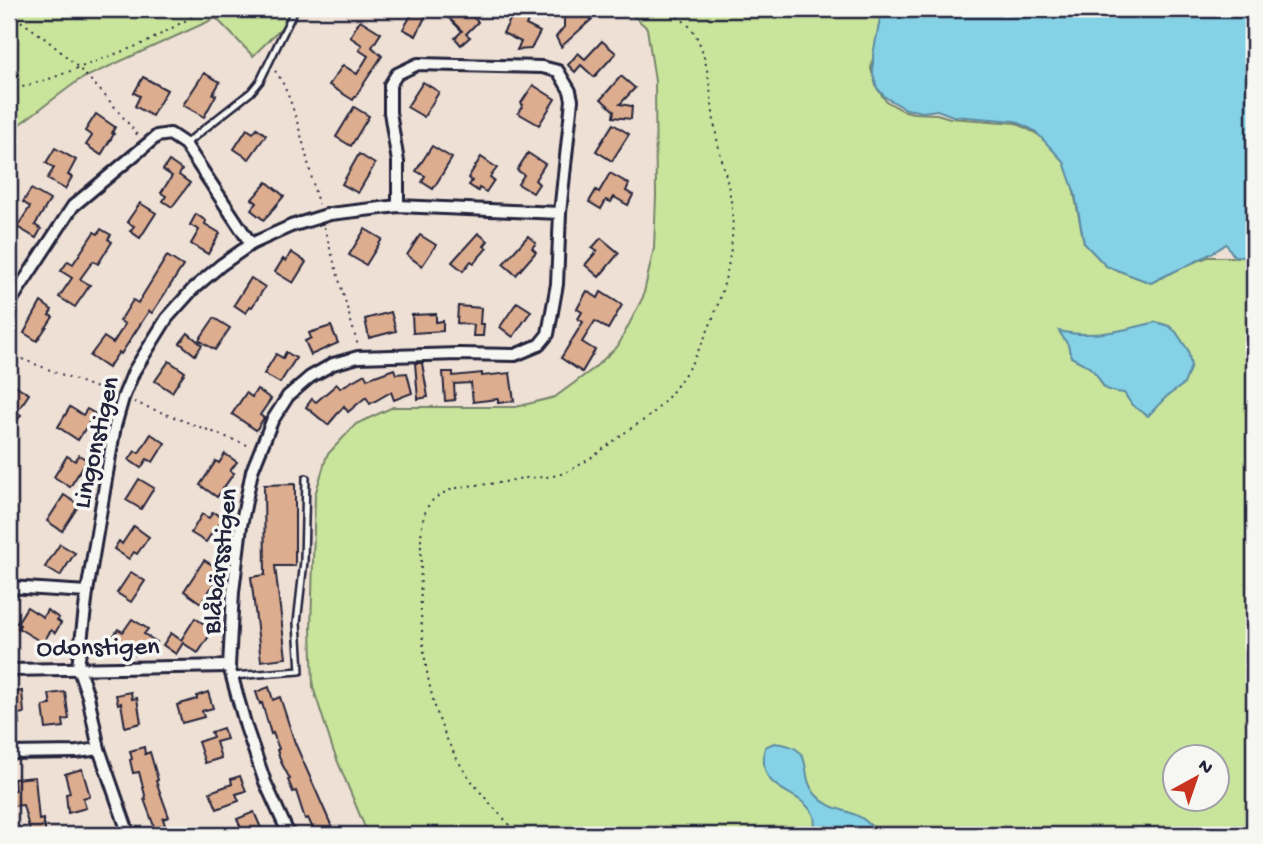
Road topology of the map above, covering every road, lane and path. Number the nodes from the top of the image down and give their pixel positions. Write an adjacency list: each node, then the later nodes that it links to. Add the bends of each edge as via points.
1 (206, 9): 5 (path, via 147,42)
2 (295, 9): 7 (lane, via 260,81)
3 (664, 9): 23 (path, via 691,28 708,67 711,109 731,202 729,266 705,335 683,376 653,413 592,458 544,478 446,492 431,501 425,514 420,602 432,694 457,758)
4 (9, 14): 5 (path)
5 (78, 68): 6 (path); 8 (path)
6 (9, 91)
7 (185, 144): 8 (street, via 170,134 157,136); 11 (street)
8 (144, 146): 12 (street, via 73,205)
9 (398, 206): 10 (street, Lingonstigen); 10 (street, Blåbärsstigen, via 398,162 390,112 390,85 397,74 418,64 542,66 558,71 572,100); 11 (street, Lingonstigen, via 330,214)
10 (560, 213): 18 (street, Blåbärsstigen, via 557,284 548,334 538,345 515,355 358,357 333,364 288,396 251,471 233,592)
11 (251, 244): 15 (street, Lingonstigen, via 193,289 167,318 134,371 108,464)
12 (9, 304)
13 (306, 478): 18 (lane, via 297,623 300,671)
14 (9, 587): 15 (street)
15 (88, 592): 16 (street, Lingonstigen)
16 (78, 667): 17 (street, Odonstigen); 18 (street, Odonstigen); 19 (street, Lingonstigen)
17 (9, 670)
18 (230, 671): 22 (street, Blåbärsstigen, via 265,782)
19 (99, 749): 20 (street); 21 (street, Lingonstigen)
20 (9, 753)
21 (129, 835)
22 (289, 835)
23 (519, 835)

